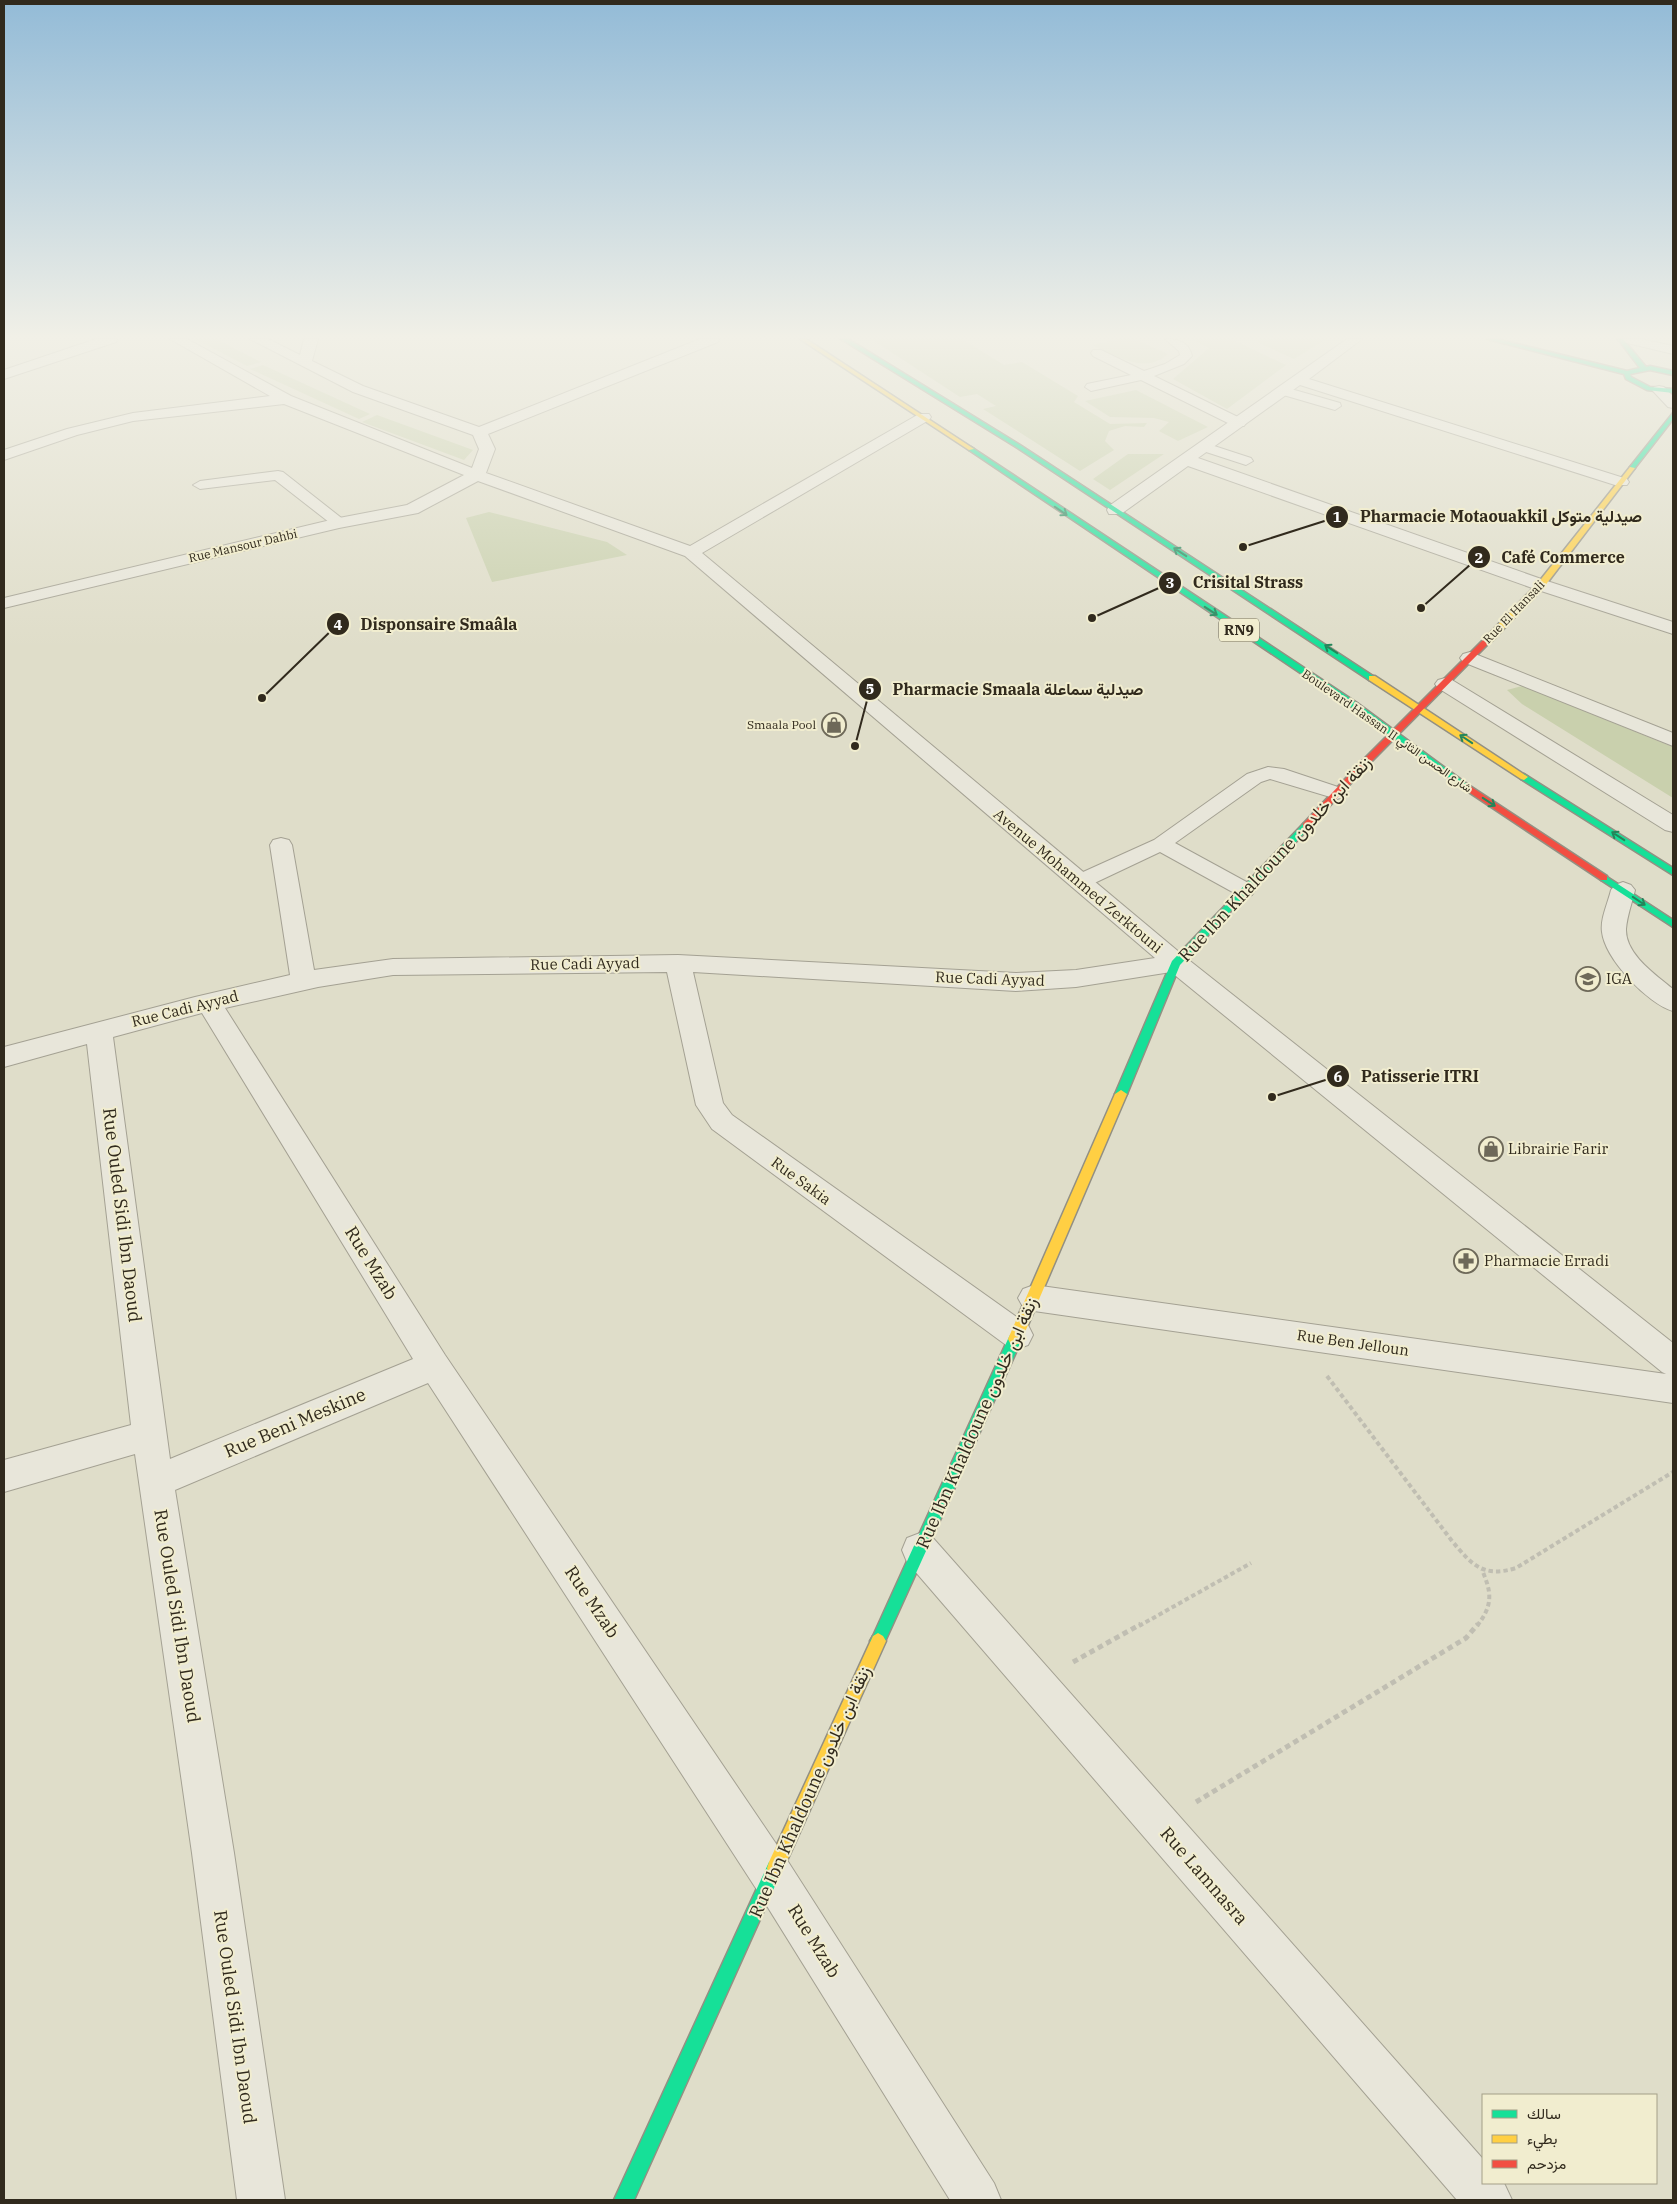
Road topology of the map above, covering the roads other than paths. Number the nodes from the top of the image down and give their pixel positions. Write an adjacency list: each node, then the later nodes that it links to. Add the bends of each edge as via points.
1 (43, 442): 11 (street)
2 (394, 442): 14 (street, Avenue Mohammed Zerktouni)
3 (485, 442): 14 (street, via 487,454)
4 (881, 442): 19 (street)
5 (960, 442): 26 (main road, Boulevard Hassan II شارع الحسن الثاني / RN9, one-way to 26, via 1356,706)
6 (1011, 442): 17 (main road, RN9)
7 (1212, 442): 10 (street)
8 (1494, 442): 15 (street)
9 (1652, 442): 15 (main road, Rue El Hansali)
10 (1205, 447): 12 (street); 13 (lane)
11 (4, 455)
12 (1187, 460): 17 (street); 20 (street)
13 (1246, 461)
14 (477, 475): 18 (street, Rue Mansour Dahbi, via 412,509); 19 (street, Avenue Mohammed Zerktouni)
15 (1620, 482): 20 (main road, Rue El Hansali)
16 (200, 485): 18 (lane, via 278,475)
17 (1115, 510): 25 (main road, RN9, one-way to 17)
18 (339, 523): 21 (street, Rue Mansour Dahbi)
19 (691, 552): 33 (street, Avenue Mohammed Zerktouni)
20 (1541, 585): 22 (street); 23 (main road, Rue El Hansali)
21 (4, 603)
22 (1673, 628)
23 (1470, 658): 24 (main road, Rue El Hansali); 27 (street)
24 (1445, 684): 25 (main road, Rue El Hansali); 29 (street)
25 (1421, 709): 26 (main road, Rue Ibn Khaldoune زنقة ابن خلدون); 32 (main road, RN9, one-way to 25)
26 (1393, 736): 28 (main road, Rue Ibn Khaldoune زنقة ابن خلدون); 35 (main road, Boulevard Hassan II شارع الحسن الثاني / RN9, one-way to 35)
27 (1673, 740)
28 (1337, 793): 30 (lane, via 1286,775 1268,773 1254,778); 34 (main road, Rue Ibn Khaldoune زنقة ابن خلدون)
29 (1673, 825)
30 (1161, 844): 33 (lane); 34 (lane)
31 (280, 845): 39 (street)
32 (1673, 872)
33 (1079, 882): 38 (street, Avenue Mohammed Zerktouni)
34 (1245, 890): 38 (main road, Rue Ibn Khaldoune زنقة ابن خلدون)
35 (1623, 890): 36 (main road, Boulevard Hassan II شارع الحسن الثاني / RN9, one-way to 36); 40 (street, via 1614,931 1619,946 1644,978)
36 (1673, 924)
37 (678, 963): 38 (street, Rue Cadi Ayyad, via 1055,982); 39 (street, Rue Cadi Ayyad, via 393,967); 45 (street, Rue Sakia, via 710,1105 722,1122)
38 (1176, 963): 44 (main road, Rue Ibn Khaldoune زنقة ابن خلدون); 46 (street, Avenue Mohammed Zerktouni)
39 (303, 980): 41 (street, Rue Cadi Ayyad)
40 (1673, 1002)
41 (209, 1003): 42 (street, Rue Cadi Ayyad); 47 (street, Rue Mzab)
42 (99, 1031): 43 (street, Rue Cadi Ayyad); 49 (street, Rue Ouled Sidi Ibn Daoud)
43 (4, 1057)
44 (1034, 1298): 45 (main road, Rue Ibn Khaldoune زنقة ابن خلدون); 48 (street, Rue Ben Jelloun)
45 (1017, 1335): 52 (main road, Rue Ibn Khaldoune زنقة ابن خلدون)
46 (1673, 1362)
47 (434, 1365): 51 (street, Rue Beni Meskine); 53 (street, Rue Mzab)
48 (1673, 1388)
49 (149, 1435): 50 (street); 51 (street, Rue Ouled Sidi Ibn Daoud)
50 (4, 1476)
51 (156, 1481): 54 (street, Rue Ouled Sidi Ibn Daoud, via 213,1853)
52 (920, 1550): 53 (main road, Rue Ibn Khaldoune زنقة ابن خلدون); 57 (street, Rue Lamnasra)
53 (772, 1875): 55 (main road, Rue Ibn Khaldoune زنقة ابن خلدون); 56 (street, Rue Mzab)
54 (261, 2200)
55 (624, 2200)
56 (977, 2200)
57 (1488, 2200)

